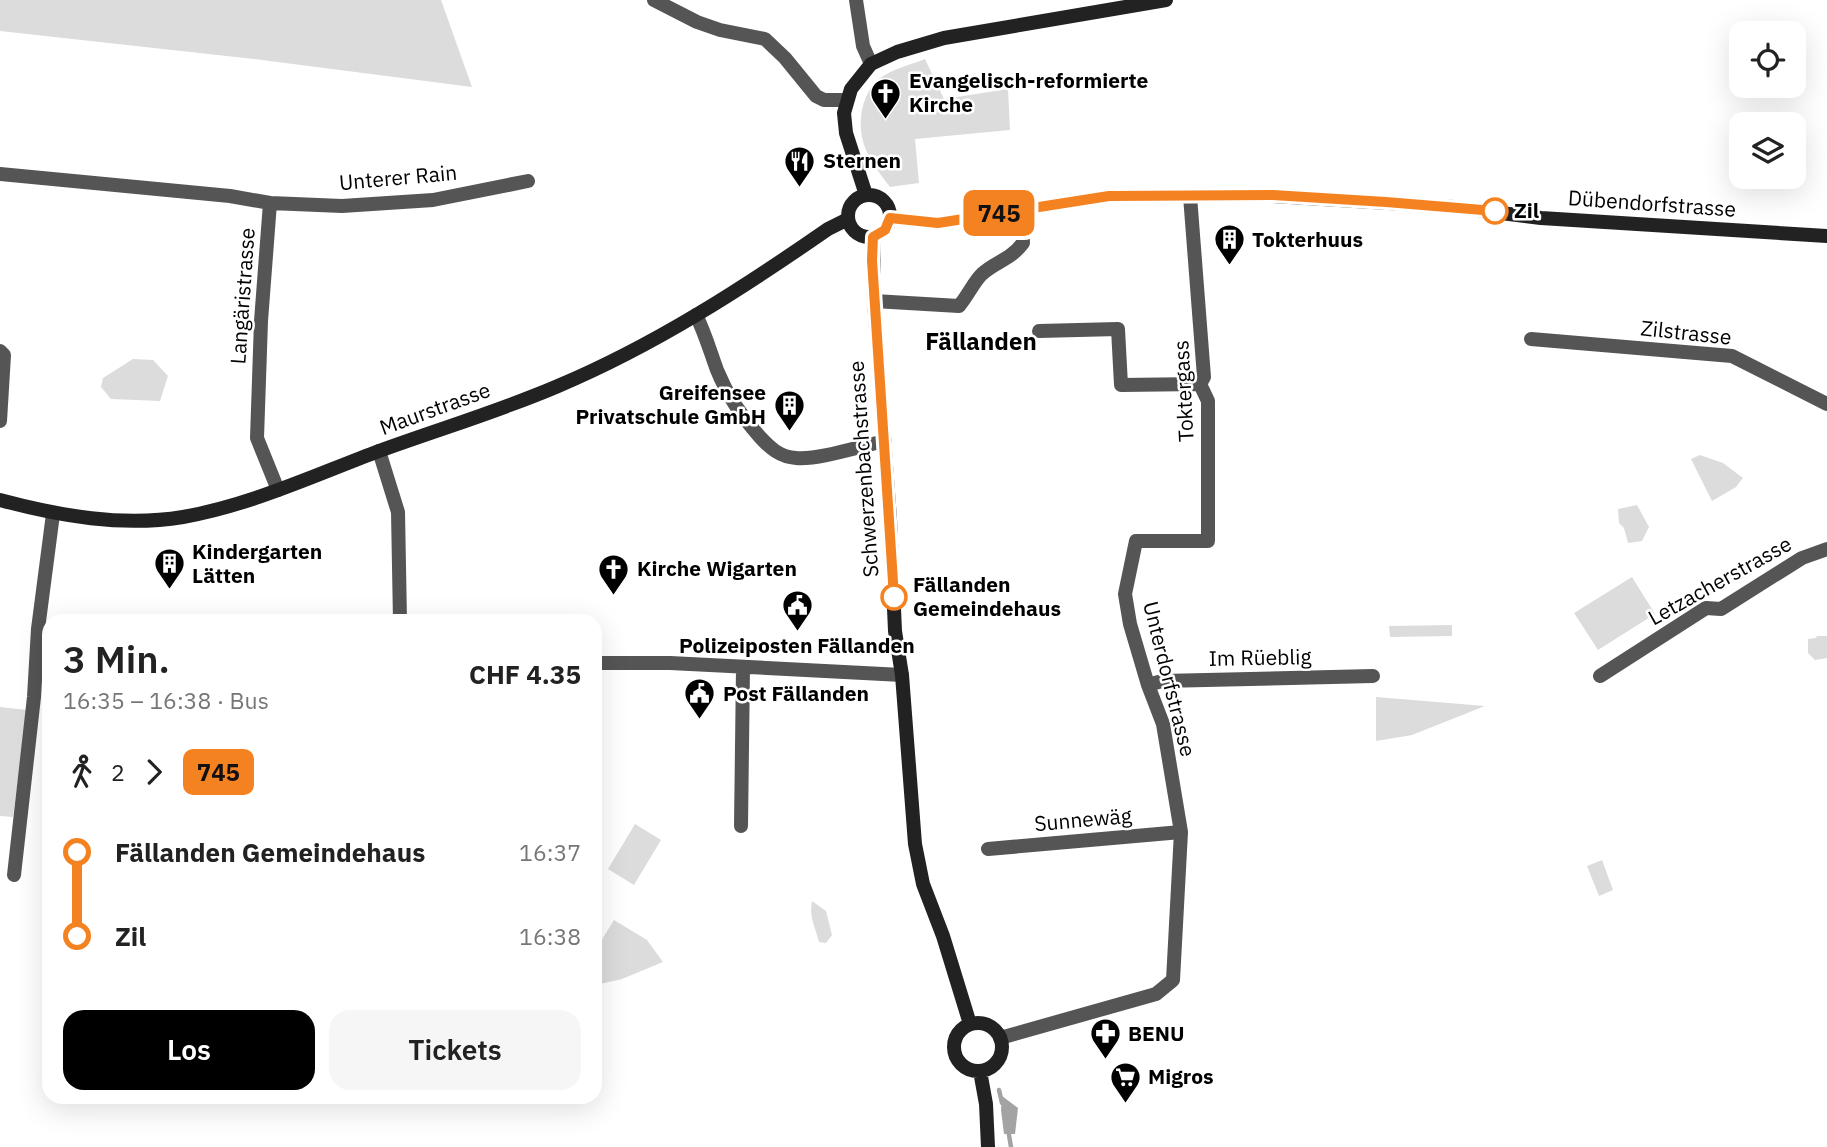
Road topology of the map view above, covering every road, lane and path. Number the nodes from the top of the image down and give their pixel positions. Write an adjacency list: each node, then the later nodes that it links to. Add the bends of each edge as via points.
1 (654, 0): 5 (street, via 720,30 765,38 816,96)
2 (856, 0): 4 (street, via 863,46)
3 (1166, 0): 4 (main road, via 943,38)
4 (871, 64): 5 (main road)
5 (846, 100): 8 (main road, via 844,124)
6 (0, 174): 10 (street, Langäristrasse)
7 (528, 181): 10 (street, Unterer Rain, via 390,204)
8 (866, 195): 12 (main road, via 882,198); 13 (main road, via 852,203)
9 (1191, 196): 11 (main road, Dübendorfstrasse, via 1109,196); 14 (main road, Dübendorfstrasse, via 1366,200 1541,218); 21 (street, Toktergass, via 1204,377)
10 (270, 203): 26 (street, Langäristrasse, via 257,438)
11 (1022, 210): 12 (main road, Dübendorfstrasse, via 938,223); 16 (street, via 1023,243 1013,255 981,274 959,306)
12 (890, 218): 15 (main road, via 885,230)
13 (848, 219): 15 (main road, via 859,235); 17 (main road, Maurstrasse)
14 (1827, 236)
15 (873, 237): 16 (main road, Schwerzenbachstrasse)
16 (874, 301): 24 (main road, Schwerzenbachstrasse)
17 (696, 315): 24 (street, via 736,406 771,449 784,456 810,457); 25 (main road, Maurstrasse, via 558,386)
18 (1039, 331): 21 (street, via 1118,329 1121,385)
19 (1531, 339): 22 (street, Zilstrasse, via 1732,356)
20 (0, 351): 23 (street, via 4,355)
21 (1200, 384): 29 (street, Toktergass, via 1208,401 1208,541)
22 (1827, 404)
23 (0, 421)
24 (885, 440): 34 (main road, Schwerzenbachstrasse, via 895,631)
25 (379, 451): 26 (main road, Maurstrasse); 31 (street, via 398,512)
26 (278, 490): 28 (main road, Maurstrasse, via 183,517 131,520)
27 (0, 500): 28 (main road, Maurstrasse)
28 (53, 514): 41 (street)
29 (1136, 541): 37 (street, Unterdorfstrasse, via 1125,594)
30 (1827, 549): 36 (street, Letzacherstrasse, via 1802,558 1721,609 1706,608)
31 (400, 614)
32 (602, 663): 33 (street)
33 (743, 668): 34 (street); 38 (street)
34 (902, 676): 42 (main road, Schwerzenbachstrasse, via 917,860)
35 (1373, 676): 37 (street, Im Rüeblig)
36 (1600, 676)
37 (1147, 685): 39 (street, Unterdorfstrasse, via 1163,724)
38 (741, 826)
39 (1181, 832): 40 (street, Sunnewäg); 43 (street, Unterdorfstrasse, via 1173,980 1156,994)
40 (988, 849)
41 (14, 875)
42 (970, 1024): 43 (main road, via 985,1024); 44 (main road, via 956,1036 954,1051 963,1066)
43 (1000, 1038): 44 (main road, via 996,1063)
44 (980, 1071): 45 (main road)
45 (988, 1147)

